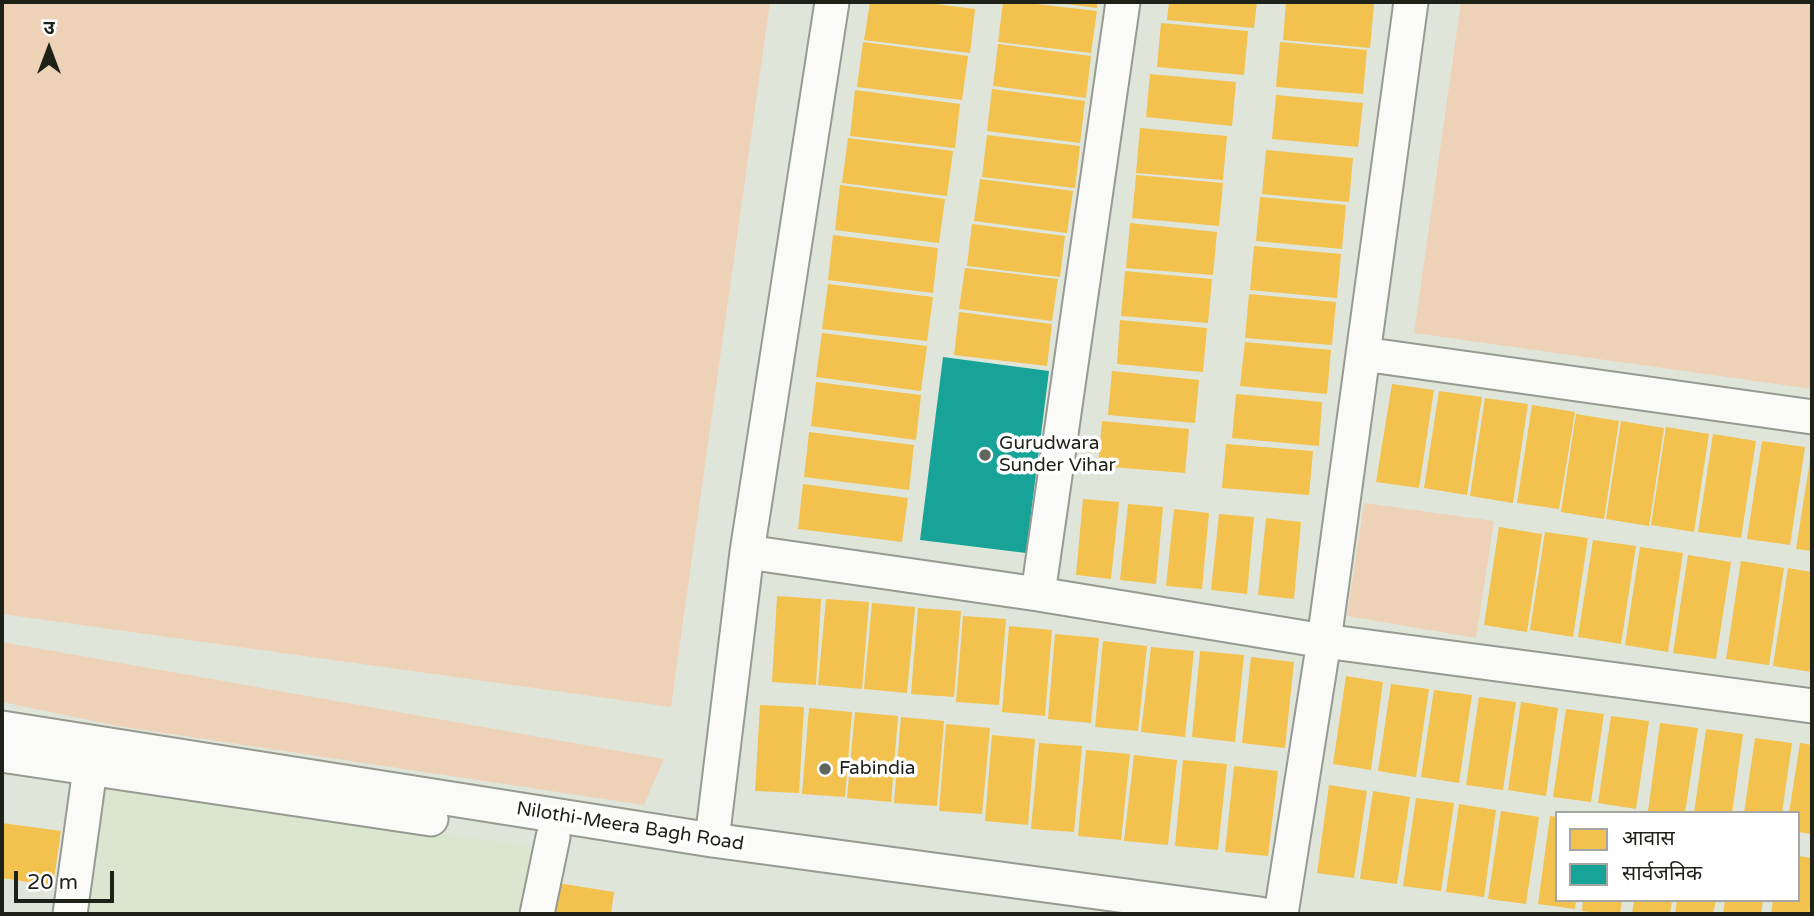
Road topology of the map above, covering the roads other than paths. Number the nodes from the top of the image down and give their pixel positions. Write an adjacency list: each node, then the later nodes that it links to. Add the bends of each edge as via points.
1 (832, 2): 6 (street)
2 (1123, 2): 7 (street)
3 (1411, 2): 4 (street)
4 (1363, 354): 5 (street); 8 (street)
5 (1812, 417)
6 (747, 552): 7 (street); 14 (street)
7 (1038, 594): 8 (street)
8 (1324, 640): 9 (street); 19 (street)
9 (1812, 706)
10 (2, 728): 12 (street, Nilothi-Meera Bagh Road)
11 (2, 755): 12 (street, Nilothi-Meera Bagh Road)
12 (92, 755): 13 (street, Nilothi-Meera Bagh Road); 14 (street, Nilothi-Meera Bagh Road); 15 (street)
13 (553, 837): 16 (street); 17 (street, Nilothi-Meera Bagh Road)
14 (712, 840): 18 (street, Nilothi-Meera Bagh Road)
15 (70, 914)
16 (537, 914)
17 (1099, 914)
18 (1260, 914)
19 (1281, 914)

